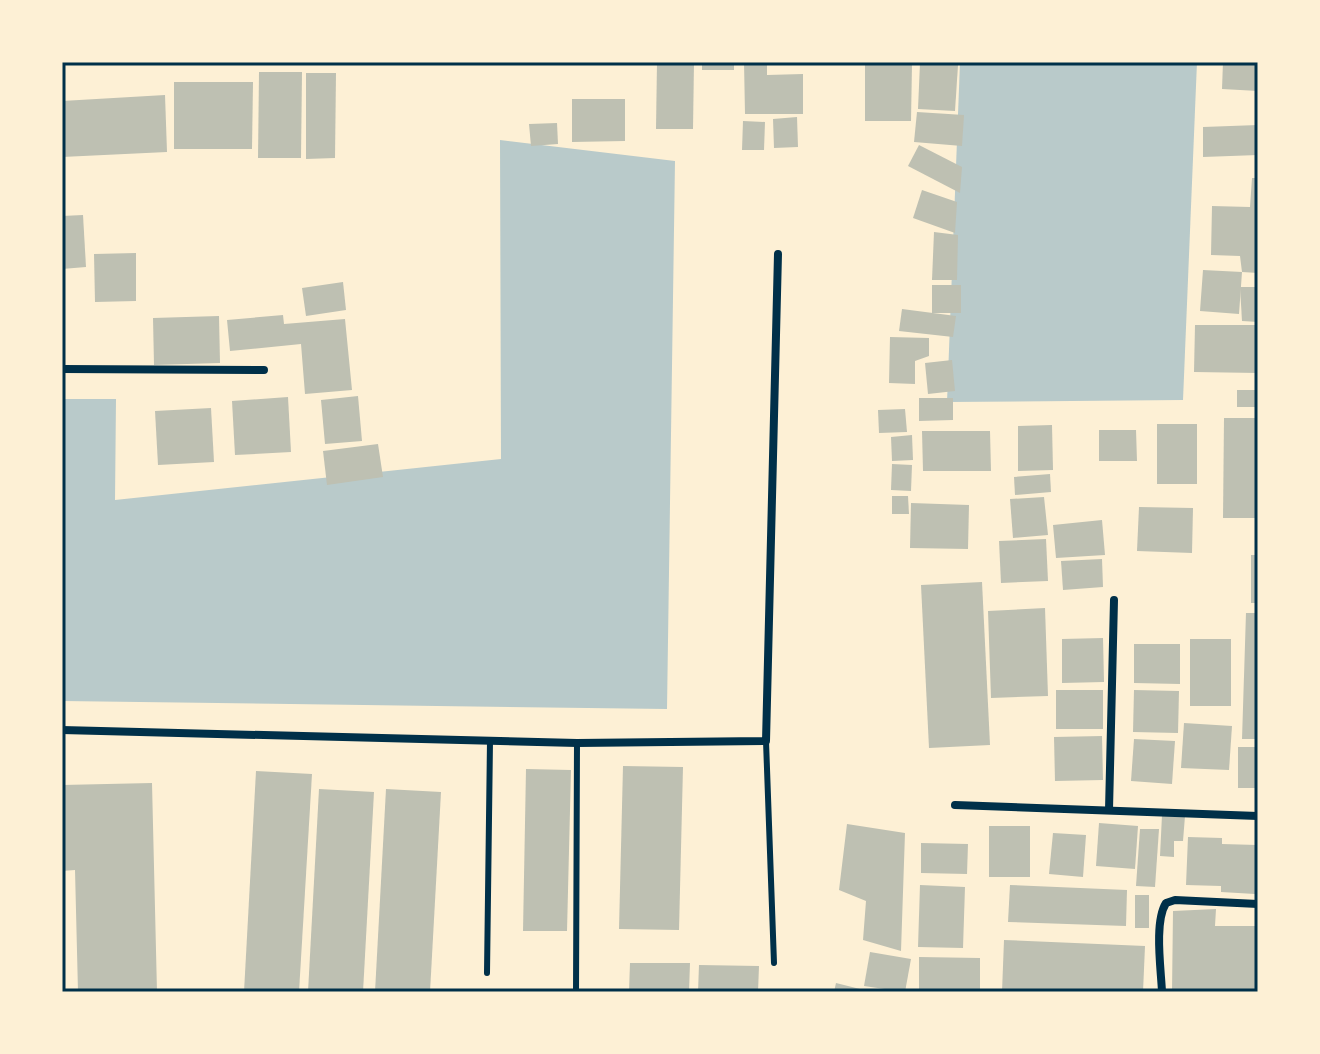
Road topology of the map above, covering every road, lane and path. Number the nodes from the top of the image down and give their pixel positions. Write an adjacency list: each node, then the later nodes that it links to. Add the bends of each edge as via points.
1 (778, 254): 7 (street)
2 (62, 369): 3 (street)
3 (264, 370)
4 (1114, 600): 10 (street)
5 (62, 730): 6 (street)
6 (490, 741): 8 (street); 14 (lane)
7 (766, 741): 8 (street); 13 (lane)
8 (577, 743): 15 (lane)
9 (955, 805): 10 (street)
10 (1109, 810): 11 (street)
11 (1258, 816)
12 (1258, 904): 16 (street, via 1166,903 1160,928)
13 (774, 963)
14 (487, 973)
15 (576, 992)
16 (1162, 992)

